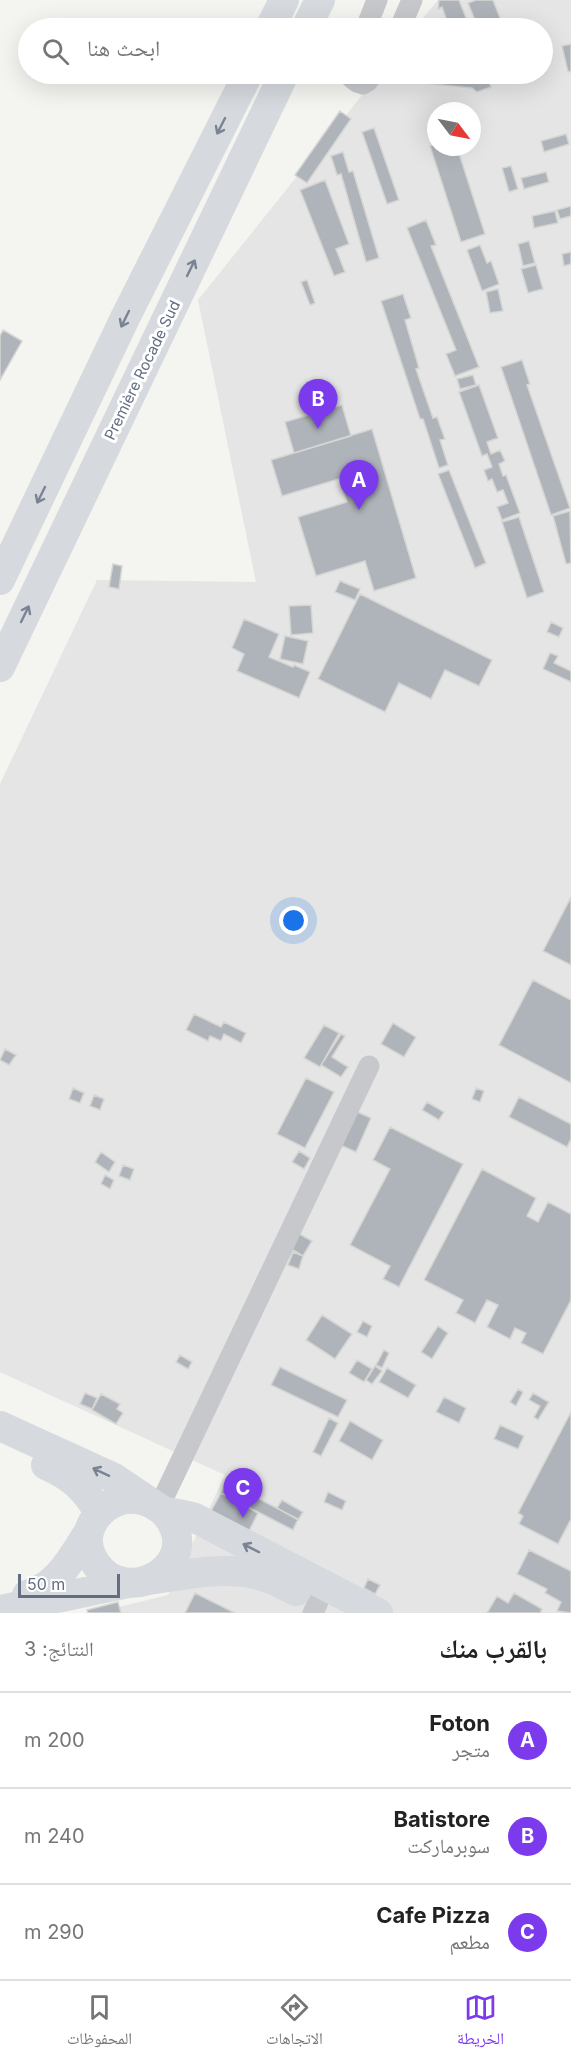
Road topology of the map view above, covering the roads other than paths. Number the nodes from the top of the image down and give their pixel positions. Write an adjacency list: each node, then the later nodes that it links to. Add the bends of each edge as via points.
1 (284, 0): 5 (highway)
2 (320, 0): 6 (highway)
3 (377, 0): 7 (lane)
4 (412, 0): 8 (lane)
5 (275, 18)
6 (312, 18)
7 (370, 18)
8 (404, 18)
9 (243, 84): 11 (highway, one-way to 11, via 120,328)
10 (280, 84): 12 (highway, Première Rocade Sud, one-way to 10)
11 (0, 580)
12 (0, 667)
13 (369, 1066): 16 (lane)
14 (0, 1426): 16 (highway, one-way to 14, via 114,1478)
15 (0, 1443): 17 (highway, via 64,1473 82,1487)
16 (158, 1507): 17 (highway, via 141,1500 122,1500 114,1502); 18 (highway, via 176,1528 177,1550 158,1576); 23 (highway, one-way to 16, via 195,1518)
17 (94, 1523): 18 (highway, via 88,1545 97,1567 116,1580); 19 (highway, via 56,1580 29,1595)
18 (138, 1581): 20 (highway); 21 (highway, via 216,1571 246,1572 272,1579)
19 (0, 1600)
20 (45, 1607): 22 (highway)
21 (324, 1609)
22 (0, 1610)
23 (378, 1613)

